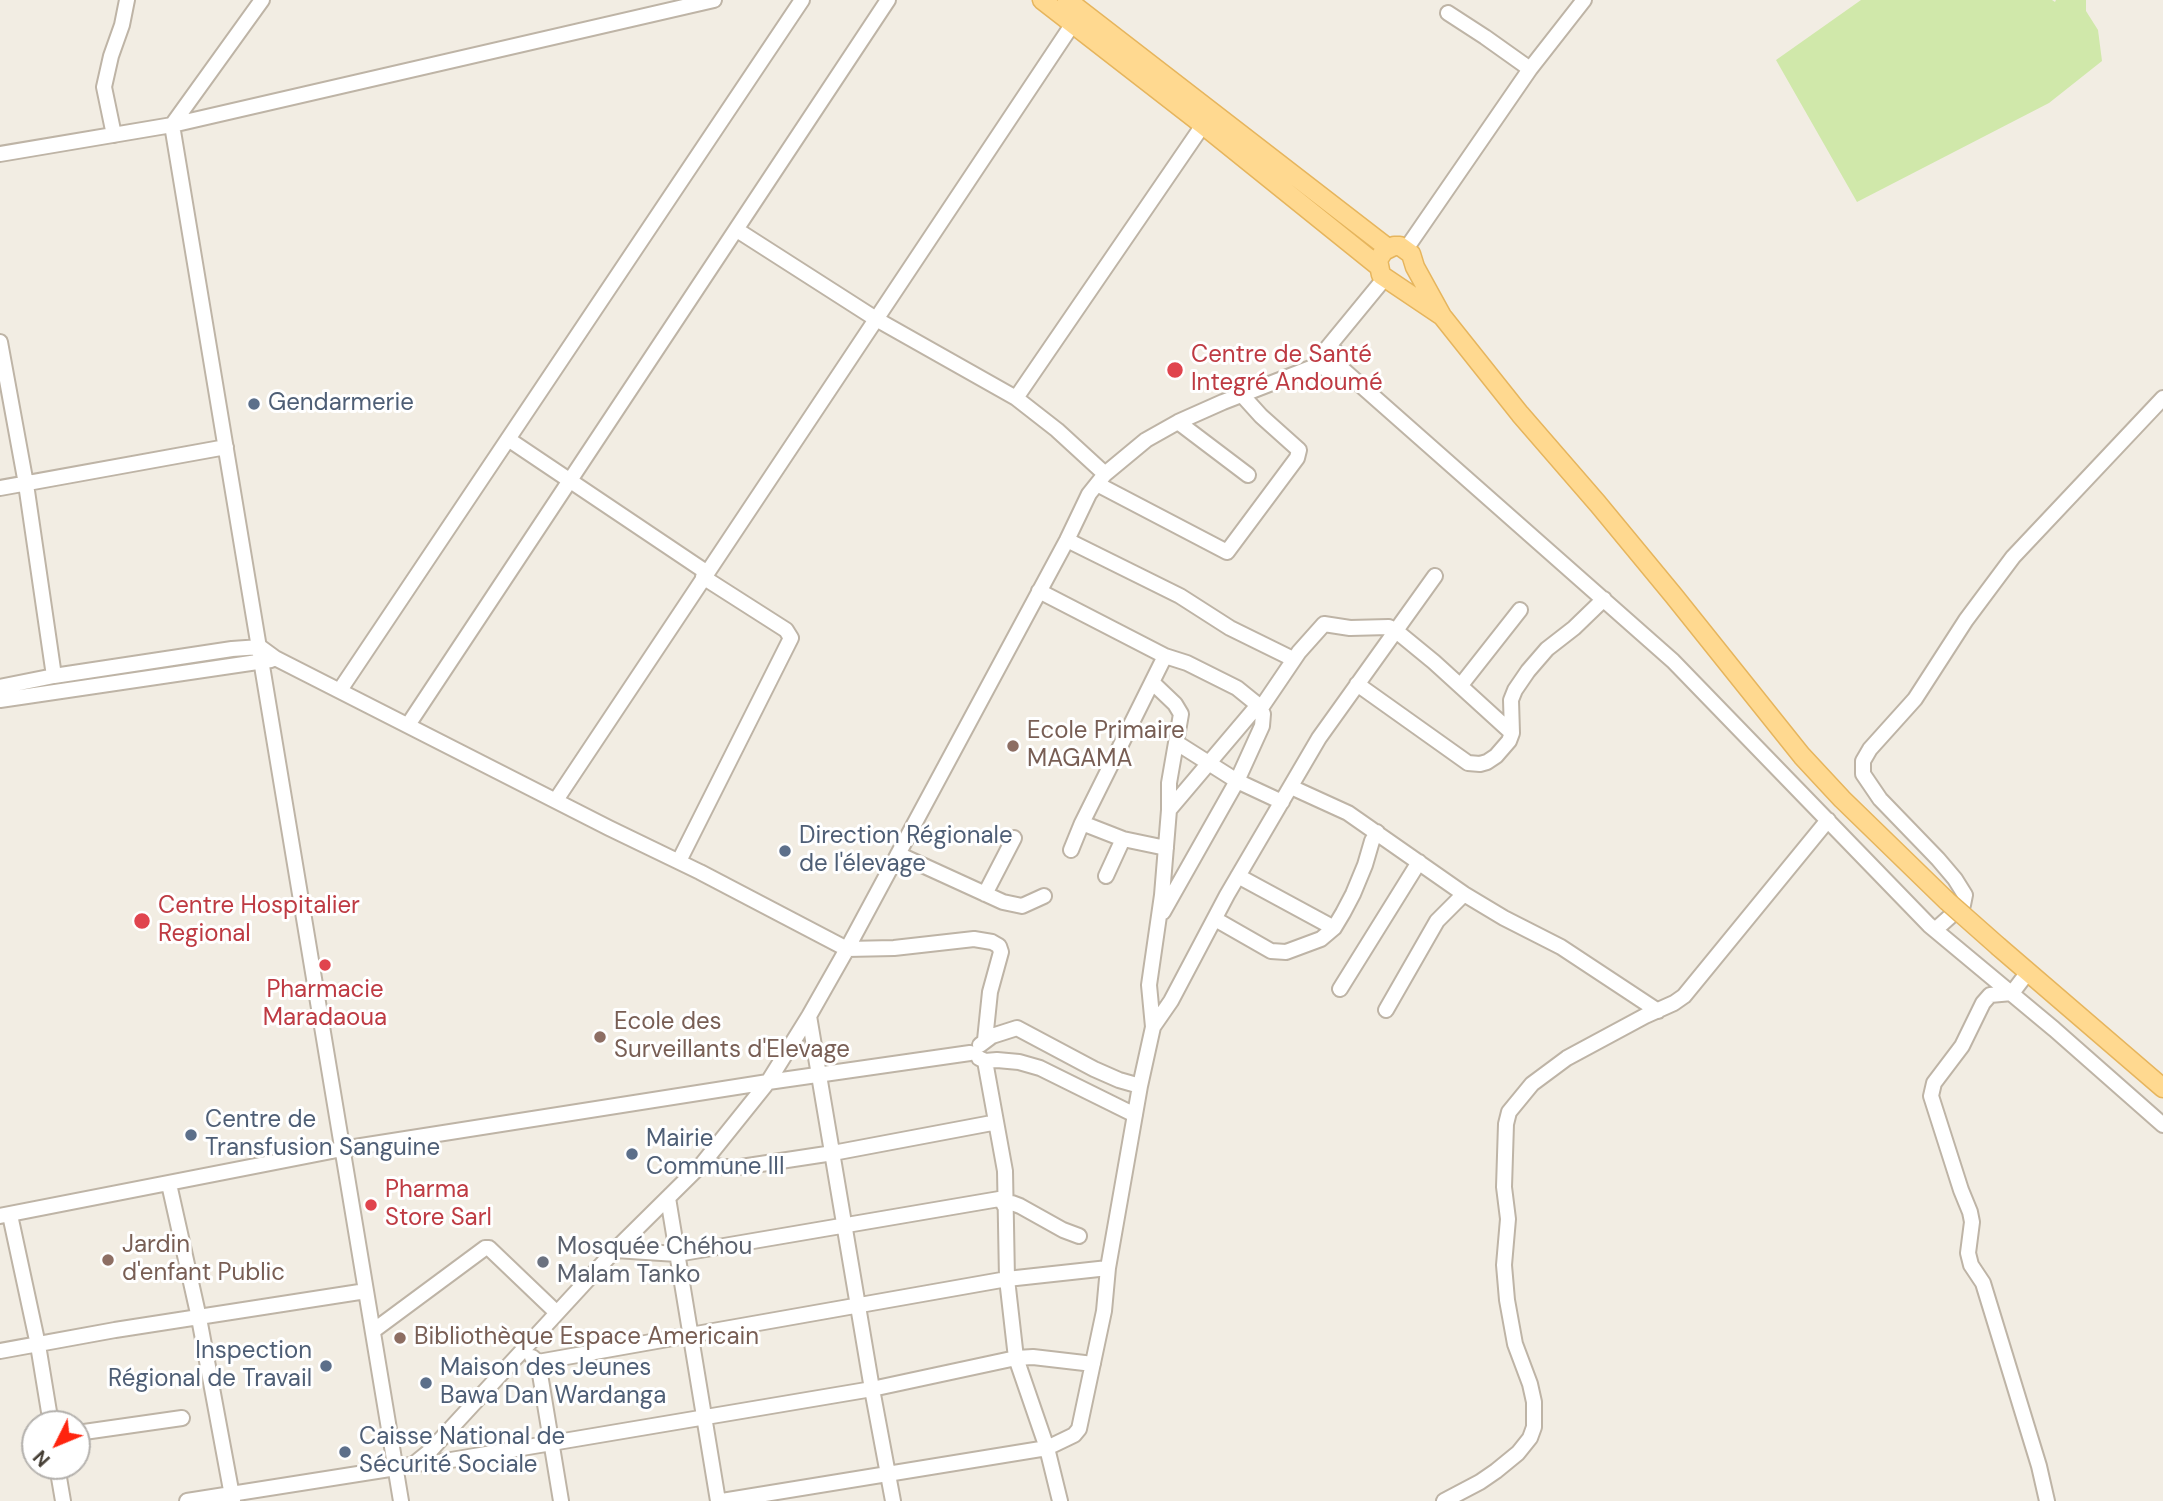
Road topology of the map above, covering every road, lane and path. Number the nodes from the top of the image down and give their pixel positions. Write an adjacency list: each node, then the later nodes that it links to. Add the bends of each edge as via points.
1 (127, 0): 14 (street, via 104,87)
2 (262, 0): 12 (street)
3 (714, 0): 12 (street)
4 (802, 0): 31 (street)
5 (888, 0): 16 (street)
6 (1042, 0): 10 (main road)
7 (1067, 0): 17 (main road)
8 (1584, 0): 11 (street)
9 (1448, 13): 11 (street)
10 (1072, 25): 13 (main road); 22 (street)
11 (1530, 69): 18 (street)
12 (172, 125): 14 (street); 32 (street)
13 (1203, 125): 20 (main road); 28 (street)
14 (114, 135): 15 (street)
15 (0, 154)
16 (737, 230): 22 (street); 35 (street)
17 (1388, 248): 18 (main road); 20 (main road, via 1380,255)
18 (1406, 249): 19 (main road)
19 (1415, 267): 20 (main road, via 1408,279); 21 (main road)
20 (1386, 276): 21 (main road); 23 (street)
21 (1442, 316): 86 (main road, bridge, via 1802,756 1947,901)
22 (876, 319): 28 (street); 39 (street)
23 (1346, 323): 25 (street); 26 (street)
24 (0, 342): 36 (street)
25 (1322, 358): 26 (street, via 1328,370); 27 (street)
26 (1339, 360): 42 (street)
27 (1242, 395): 30 (street); 34 (street, via 1299,450 1227,552)
28 (1016, 398): 34 (street, via 1057,430)
29 (2163, 398): 84 (street, via 2013,557 1914,699 1863,761 1863,774 1880,799 1955,878 1965,895 1962,905)
30 (1178, 422): 33 (street); 34 (street, via 1146,440)
31 (508, 439): 35 (street); 54 (street)
32 (226, 447): 36 (street); 45 (street)
33 (1248, 475)
34 (1101, 479): 38 (street)
35 (569, 480): 39 (street); 57 (street)
36 (26, 484): 37 (street); 49 (street)
37 (0, 488)
38 (1067, 540): 41 (street); 47 (street)
39 (705, 574): 63 (street); 74 (street, via 791,638)
40 (1435, 576): 44 (street)
41 (1039, 591): 46 (street); 73 (street)
42 (1604, 599): 58 (street, via 1547,649 1520,682 1511,700); 66 (street, via 1674,661)
43 (1520, 610): 52 (street)
44 (1395, 630): 47 (street, via 1325,624); 51 (street); 52 (street)
45 (260, 647): 48 (street); 49 (street)
46 (1165, 656): 50 (street); 56 (street, via 1237,688)
47 (1293, 659): 56 (street)
48 (269, 660): 54 (street); 55 (street); 103 (street)
49 (54, 676): 53 (street)
50 (1153, 683): 59 (street, via 1180,711); 67 (street)
51 (1357, 684): 58 (street, via 1468,763 1487,762); 62 (street)
52 (1461, 685): 58 (street)
53 (0, 687)
54 (340, 690): 57 (street)
55 (0, 700)
56 (1260, 707): 60 (street); 61 (street, via 1262,726)
57 (408, 725): 63 (street)
58 (1512, 733)
59 (1177, 743): 60 (street); 65 (street)
60 (1209, 764): 61 (street); 65 (street)
61 (1237, 781): 64 (street); 81 (street)
62 (1291, 787): 64 (street); 68 (street)
63 (556, 800): 74 (street)
64 (1282, 802): 77 (street)
65 (1169, 810): 71 (street)
66 (1828, 820): 84 (street); 90 (street, via 1684,996)
67 (1082, 823): 70 (street); 72 (street)
68 (1377, 832): 75 (street); 83 (street)
69 (1014, 838): 78 (street)
70 (1123, 839): 71 (street); 76 (street)
71 (1166, 848): 81 (street)
72 (1071, 850)
73 (898, 854): 78 (street); 85 (street)
74 (679, 862): 85 (street)
75 (1419, 862): 79 (street); 87 (street)
76 (1106, 876)
77 (1238, 876): 82 (street); 83 (street)
78 (985, 894): 80 (street, via 1022,906)
79 (1464, 894): 89 (street, via 1437,921); 90 (street, via 1561,947)
80 (1044, 895)
81 (1159, 918): 92 (street, via 1149,985)
82 (1215, 919): 83 (street, via 1272,951 1286,952 1321,939); 92 (street)
83 (1334, 928)
84 (1935, 930): 88 (street)
85 (847, 949): 91 (street); 93 (street, via 974,939 999,946)
86 (2028, 972): 88 (street); 99 (main road)
87 (1340, 989)
88 (2011, 993): 102 (street); 148 (street, via 1990,995 1983,1003 1962,1046 1934,1083 1932,1102 1970,1212 1971,1265 1983,1283)
89 (1386, 1010)
90 (1658, 1011): 147 (street, via 1567,1058 1532,1084 1509,1112 1504,1265 1515,1344 1534,1402 1534,1427 1518,1453 1480,1482)
91 (809, 1016): 96 (street); 97 (street)
92 (1153, 1027): 98 (street)
93 (985, 1041): 94 (street); 98 (street, via 1017,1028 1094,1069)
94 (970, 1053): 95 (street); 96 (street)
95 (985, 1061): 100 (street, via 1040,1068); 101 (street)
96 (819, 1075): 97 (street); 104 (street)
97 (768, 1082): 103 (street); 105 (street)
98 (1140, 1086): 100 (street)
99 (2163, 1088)
100 (1135, 1115): 114 (street)
101 (995, 1120): 104 (street); 108 (street, via 1005,1171)
102 (2163, 1125)
103 (342, 1149): 106 (street); 116 (street)
104 (833, 1153): 105 (street, via 741,1167); 110 (street)
105 (703, 1163): 107 (street)
106 (169, 1184): 109 (street); 119 (street)
107 (668, 1198): 112 (street); 113 (street)
108 (1005, 1201): 110 (street); 111 (street); 115 (street)
109 (5, 1216): 122 (street)
110 (845, 1225): 113 (street); 117 (street)
111 (1079, 1236)
112 (615, 1250): 113 (street); 118 (street)
113 (677, 1254): 121 (street)
114 (1108, 1268): 115 (street); 127 (street)
115 (1007, 1279): 117 (street); 125 (street)
116 (366, 1292): 119 (street); 120 (street)
117 (859, 1305): 121 (street); 128 (street)
118 (557, 1313): 120 (street, via 485,1248); 124 (street)
119 (199, 1318): 122 (street); 139 (street)
120 (373, 1331): 136 (street)
121 (691, 1335): 126 (street); 130 (street)
122 (38, 1345): 123 (street); 129 (street)
123 (0, 1350)
124 (522, 1350): 126 (street); 135 (street)
125 (1016, 1358): 127 (street); 128 (street); 134 (street)
126 (538, 1362): 133 (street)
127 (1093, 1364): 134 (street, via 1079,1429)
128 (872, 1389): 130 (street); 137 (street)
129 (49, 1410)
130 (704, 1416): 133 (street); 144 (street)
131 (182, 1418): 132 (street)
132 (91, 1431)
133 (551, 1442): 135 (street); 143 (street)
134 (1047, 1448): 137 (street); 146 (street)
135 (414, 1464): 136 (street)
136 (396, 1468): 139 (street); 142 (street)
137 (888, 1475): 144 (street); 145 (street)
138 (59, 1480): 140 (street)
139 (232, 1497): 141 (street)
140 (63, 1501)
141 (187, 1501)
142 (401, 1501)
143 (561, 1501)
144 (720, 1501)
145 (893, 1501)
146 (1060, 1501)
147 (1444, 1501)
148 (2048, 1501)

